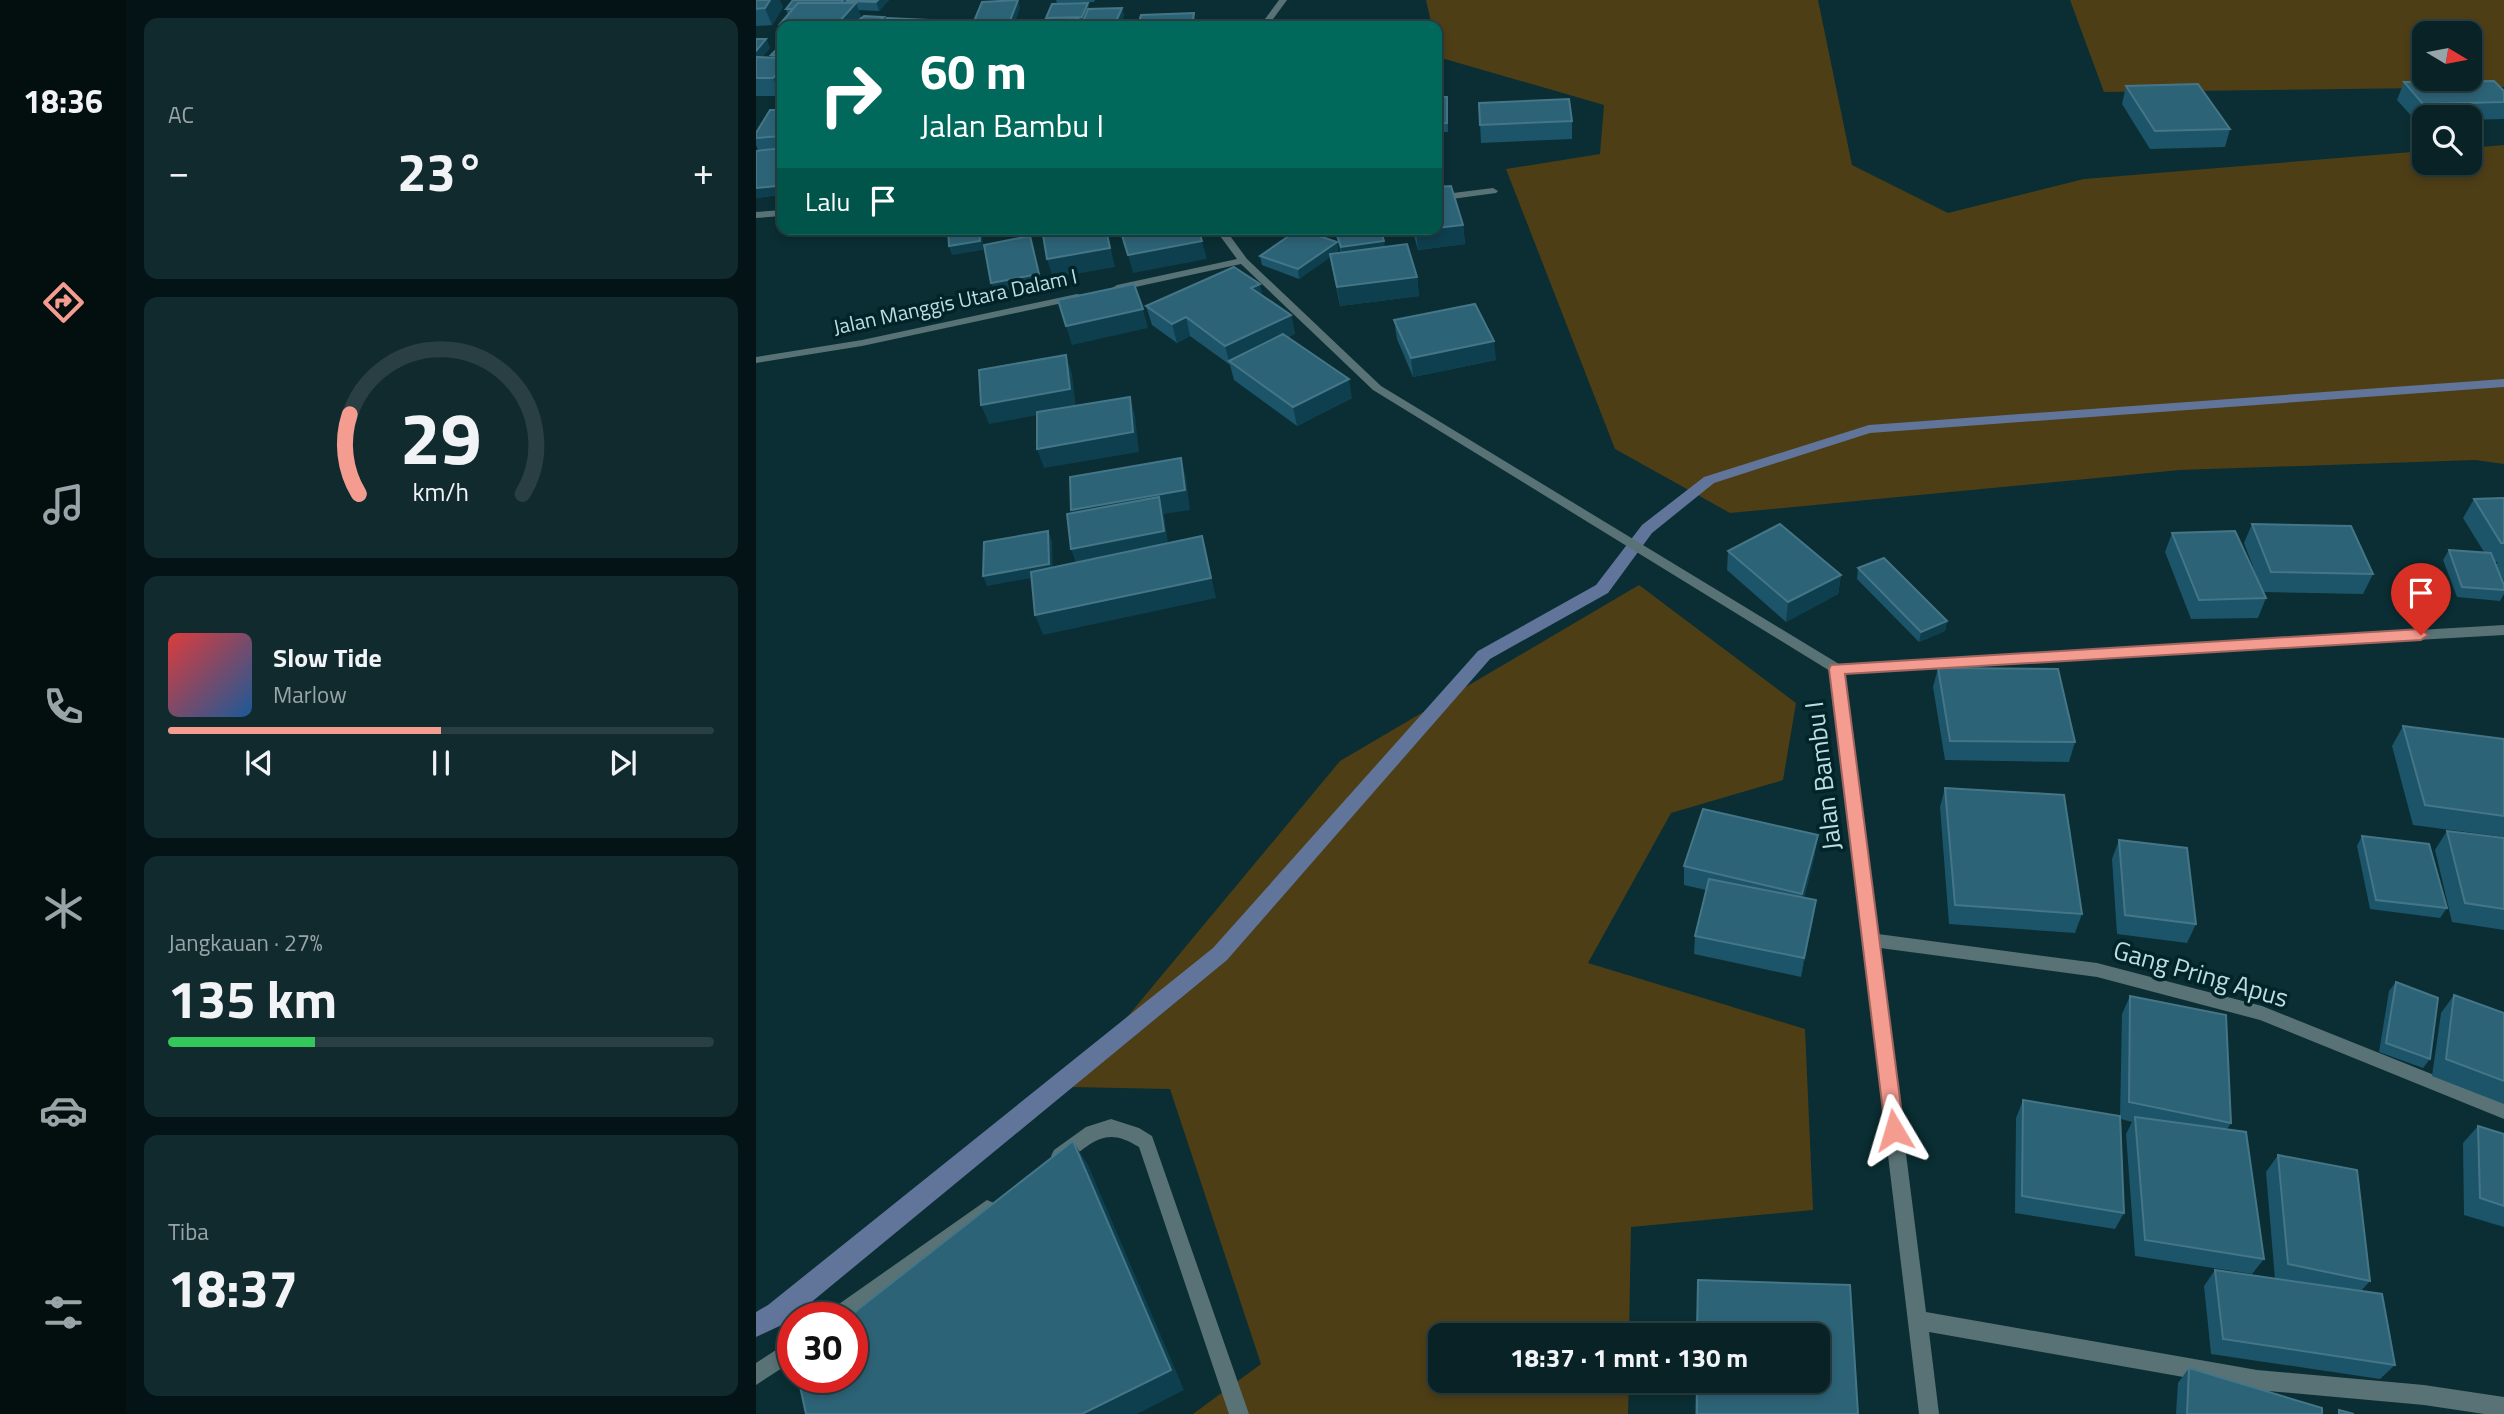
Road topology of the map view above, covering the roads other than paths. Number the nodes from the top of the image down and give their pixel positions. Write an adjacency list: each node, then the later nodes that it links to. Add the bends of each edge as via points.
1 (1283, 0): 2 (street)
2 (1268, 21)
3 (1493, 191): 4 (street)
4 (1442, 197)
5 (777, 213): 6 (street)
6 (756, 215)
7 (1224, 235): 8 (street)
8 (1243, 261): 9 (street, Jalan Manggis Utara Dalam I); 13 (street, via 1377,388)
9 (1107, 290)
10 (1093, 293): 11 (street, Jalan Manggis Utara Dalam I, via 862,343)
11 (756, 360)
12 (2504, 630): 13 (street, Jalan Bambu I)
13 (1837, 669): 14 (street, Jalan Bambu I)
14 (1870, 940): 15 (street, Gang Pring Apus, via 2097,970 2262,1013); 19 (street, Jalan Bambu I)
15 (2504, 1111)
16 (1041, 1169): 23 (street, via 1095,1130 1114,1125 1146,1142)
17 (999, 1201): 18 (street)
18 (858, 1302)
19 (1917, 1320): 22 (street, via 2257,1380); 24 (street, Jalan Bambu I)
20 (777, 1360): 21 (street)
21 (756, 1375)
22 (2504, 1407)
23 (1239, 1414)
24 (1929, 1414)

